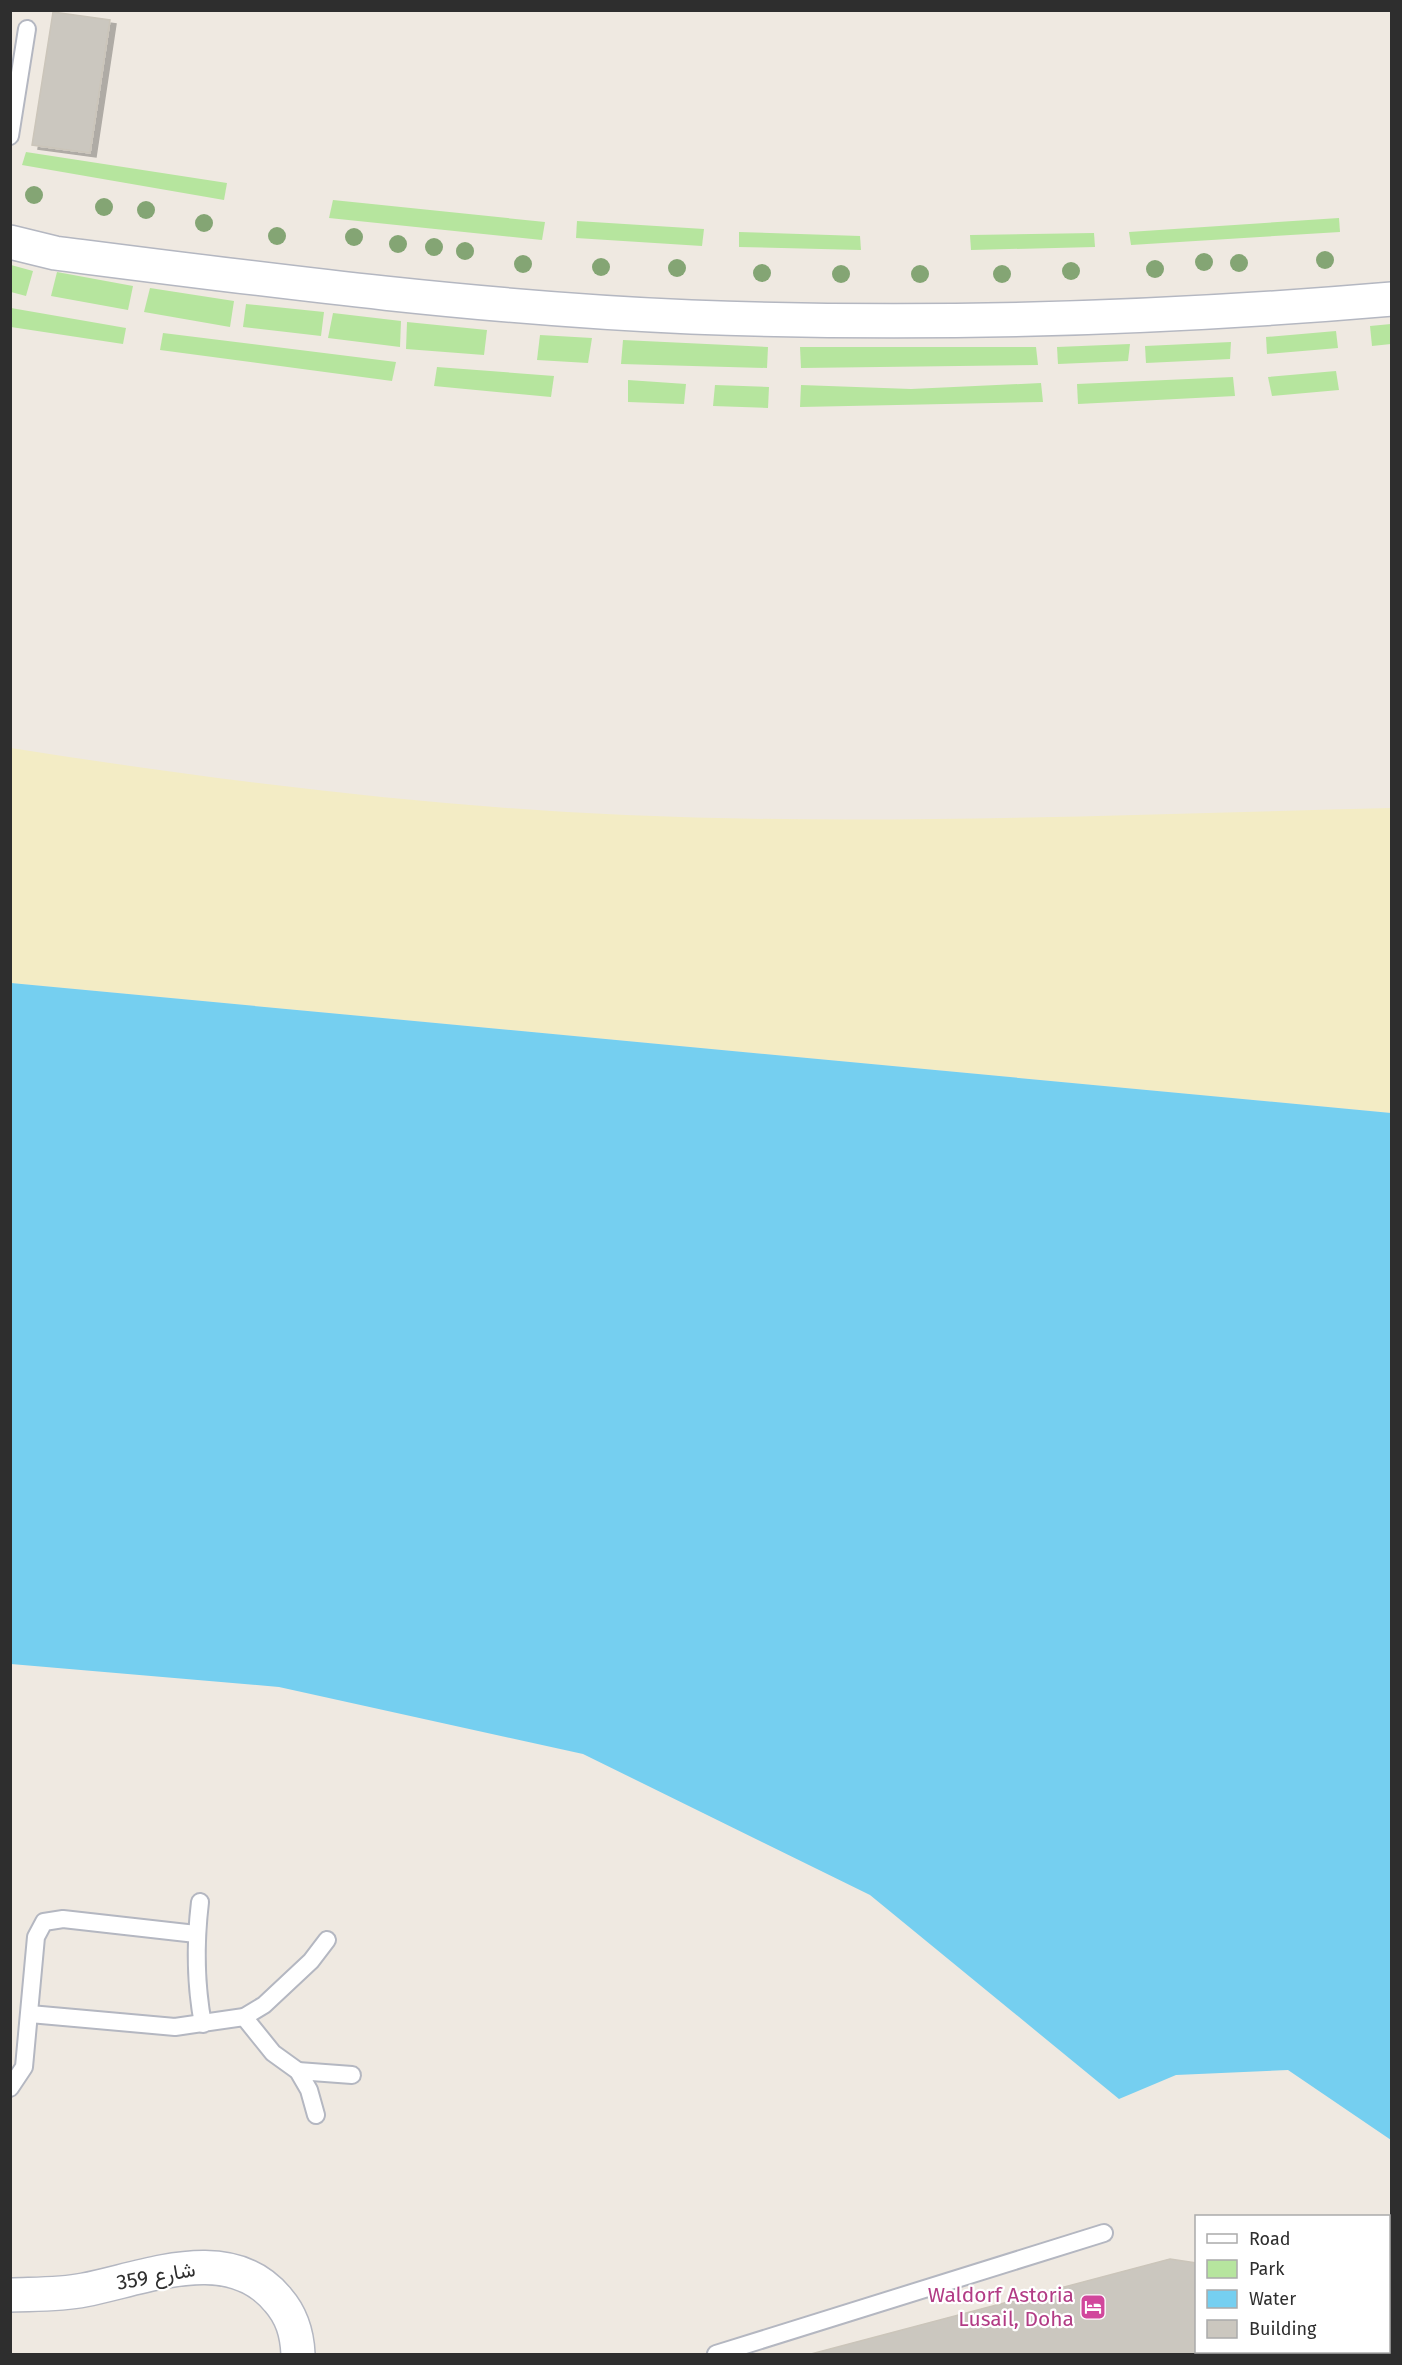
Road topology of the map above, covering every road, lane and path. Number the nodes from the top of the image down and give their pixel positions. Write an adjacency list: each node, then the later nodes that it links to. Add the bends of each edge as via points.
1 (27, 29): 2 (lane)
2 (10, 136)
3 (10, 242): 4 (street, via 55,253 344,291 691,317 979,321 1108,318)
4 (1392, 299)
5 (200, 1902): 6 (lane)
6 (196, 1934): 8 (lane, via 63,1919 44,1922 36,1937); 10 (lane, via 197,1990)
7 (327, 1940): 9 (lane, via 264,2005)
8 (30, 2014): 10 (lane, via 154,2026); 13 (lane, via 24,2067)
9 (244, 2017): 10 (lane); 11 (lane, via 273,2054)
10 (203, 2024)
11 (298, 2072): 12 (lane); 14 (lane, via 309,2090)
12 (352, 2076)
13 (10, 2088)
14 (316, 2115)
15 (1104, 2234): 18 (lane)
16 (10, 2295): 17 (street, شارع 359, via 81,2290 167,2271 205,2267 237,2271 268,2287 291,2315)
17 (298, 2349)
18 (716, 2355)

